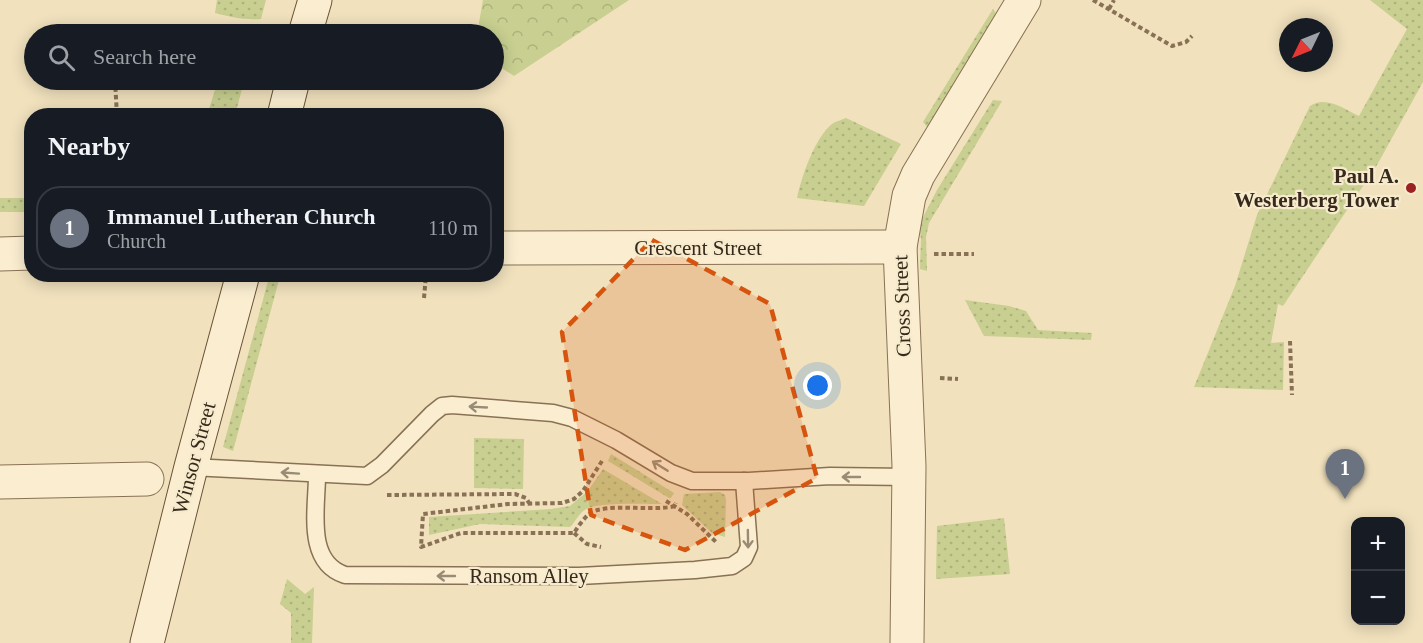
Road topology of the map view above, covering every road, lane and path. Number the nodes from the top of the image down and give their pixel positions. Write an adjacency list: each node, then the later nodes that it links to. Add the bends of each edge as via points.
1 (315, 0): 6 (street)
2 (1024, 0): 12 (street, Cross Street, via 918,175 909,196)
3 (1093, 0): 5 (path)
4 (1114, 0): 5 (path)
5 (1109, 9): 7 (path, via 1172,46)
6 (308, 24)
7 (1192, 36)
8 (116, 90): 10 (path)
9 (290, 90): 11 (street)
10 (117, 108)
11 (286, 108)
12 (900, 247): 13 (street, Crescent Street); 31 (street, Cross Street)
13 (504, 248)
14 (24, 253): 15 (street)
15 (0, 254)
16 (933, 254): 17 (path)
17 (974, 254)
18 (241, 282): 28 (street, Winsor Street)
19 (425, 282): 20 (path)
20 (424, 298)
21 (1290, 341): 24 (path)
22 (933, 378): 23 (path)
23 (958, 379)
24 (1292, 395)
25 (616, 440): 27 (path); 30 (lane, one-way to 30, via 560,415 442,406 367,476); 33 (lane, one-way to 25)
26 (592, 456): 27 (path)
27 (602, 462): 29 (path); 38 (path, via 573,499)
28 (191, 467): 30 (lane, one-way to 28); 43 (street, Winsor Street)
29 (611, 467)
30 (317, 475): 42 (lane, Ransom Alley, one-way to 30, via 695,570 579,576 345,575 331,567 316,544)
31 (909, 477): 34 (lane, one-way to 34); 44 (street, Cross Street)
32 (147, 479): 35 (street)
33 (684, 479): 34 (lane); 39 (path)
34 (744, 481): 42 (lane, one-way to 42, via 749,548)
35 (0, 482)
36 (420, 496): 38 (path, via 515,494)
37 (665, 501): 39 (path)
38 (530, 503): 40 (path, via 423,514 421,547 461,533)
39 (675, 506): 40 (path, via 611,508 590,513); 42 (path)
40 (574, 533): 41 (path, via 587,544)
41 (605, 548)
42 (738, 563)
43 (147, 643)
44 (907, 643)

